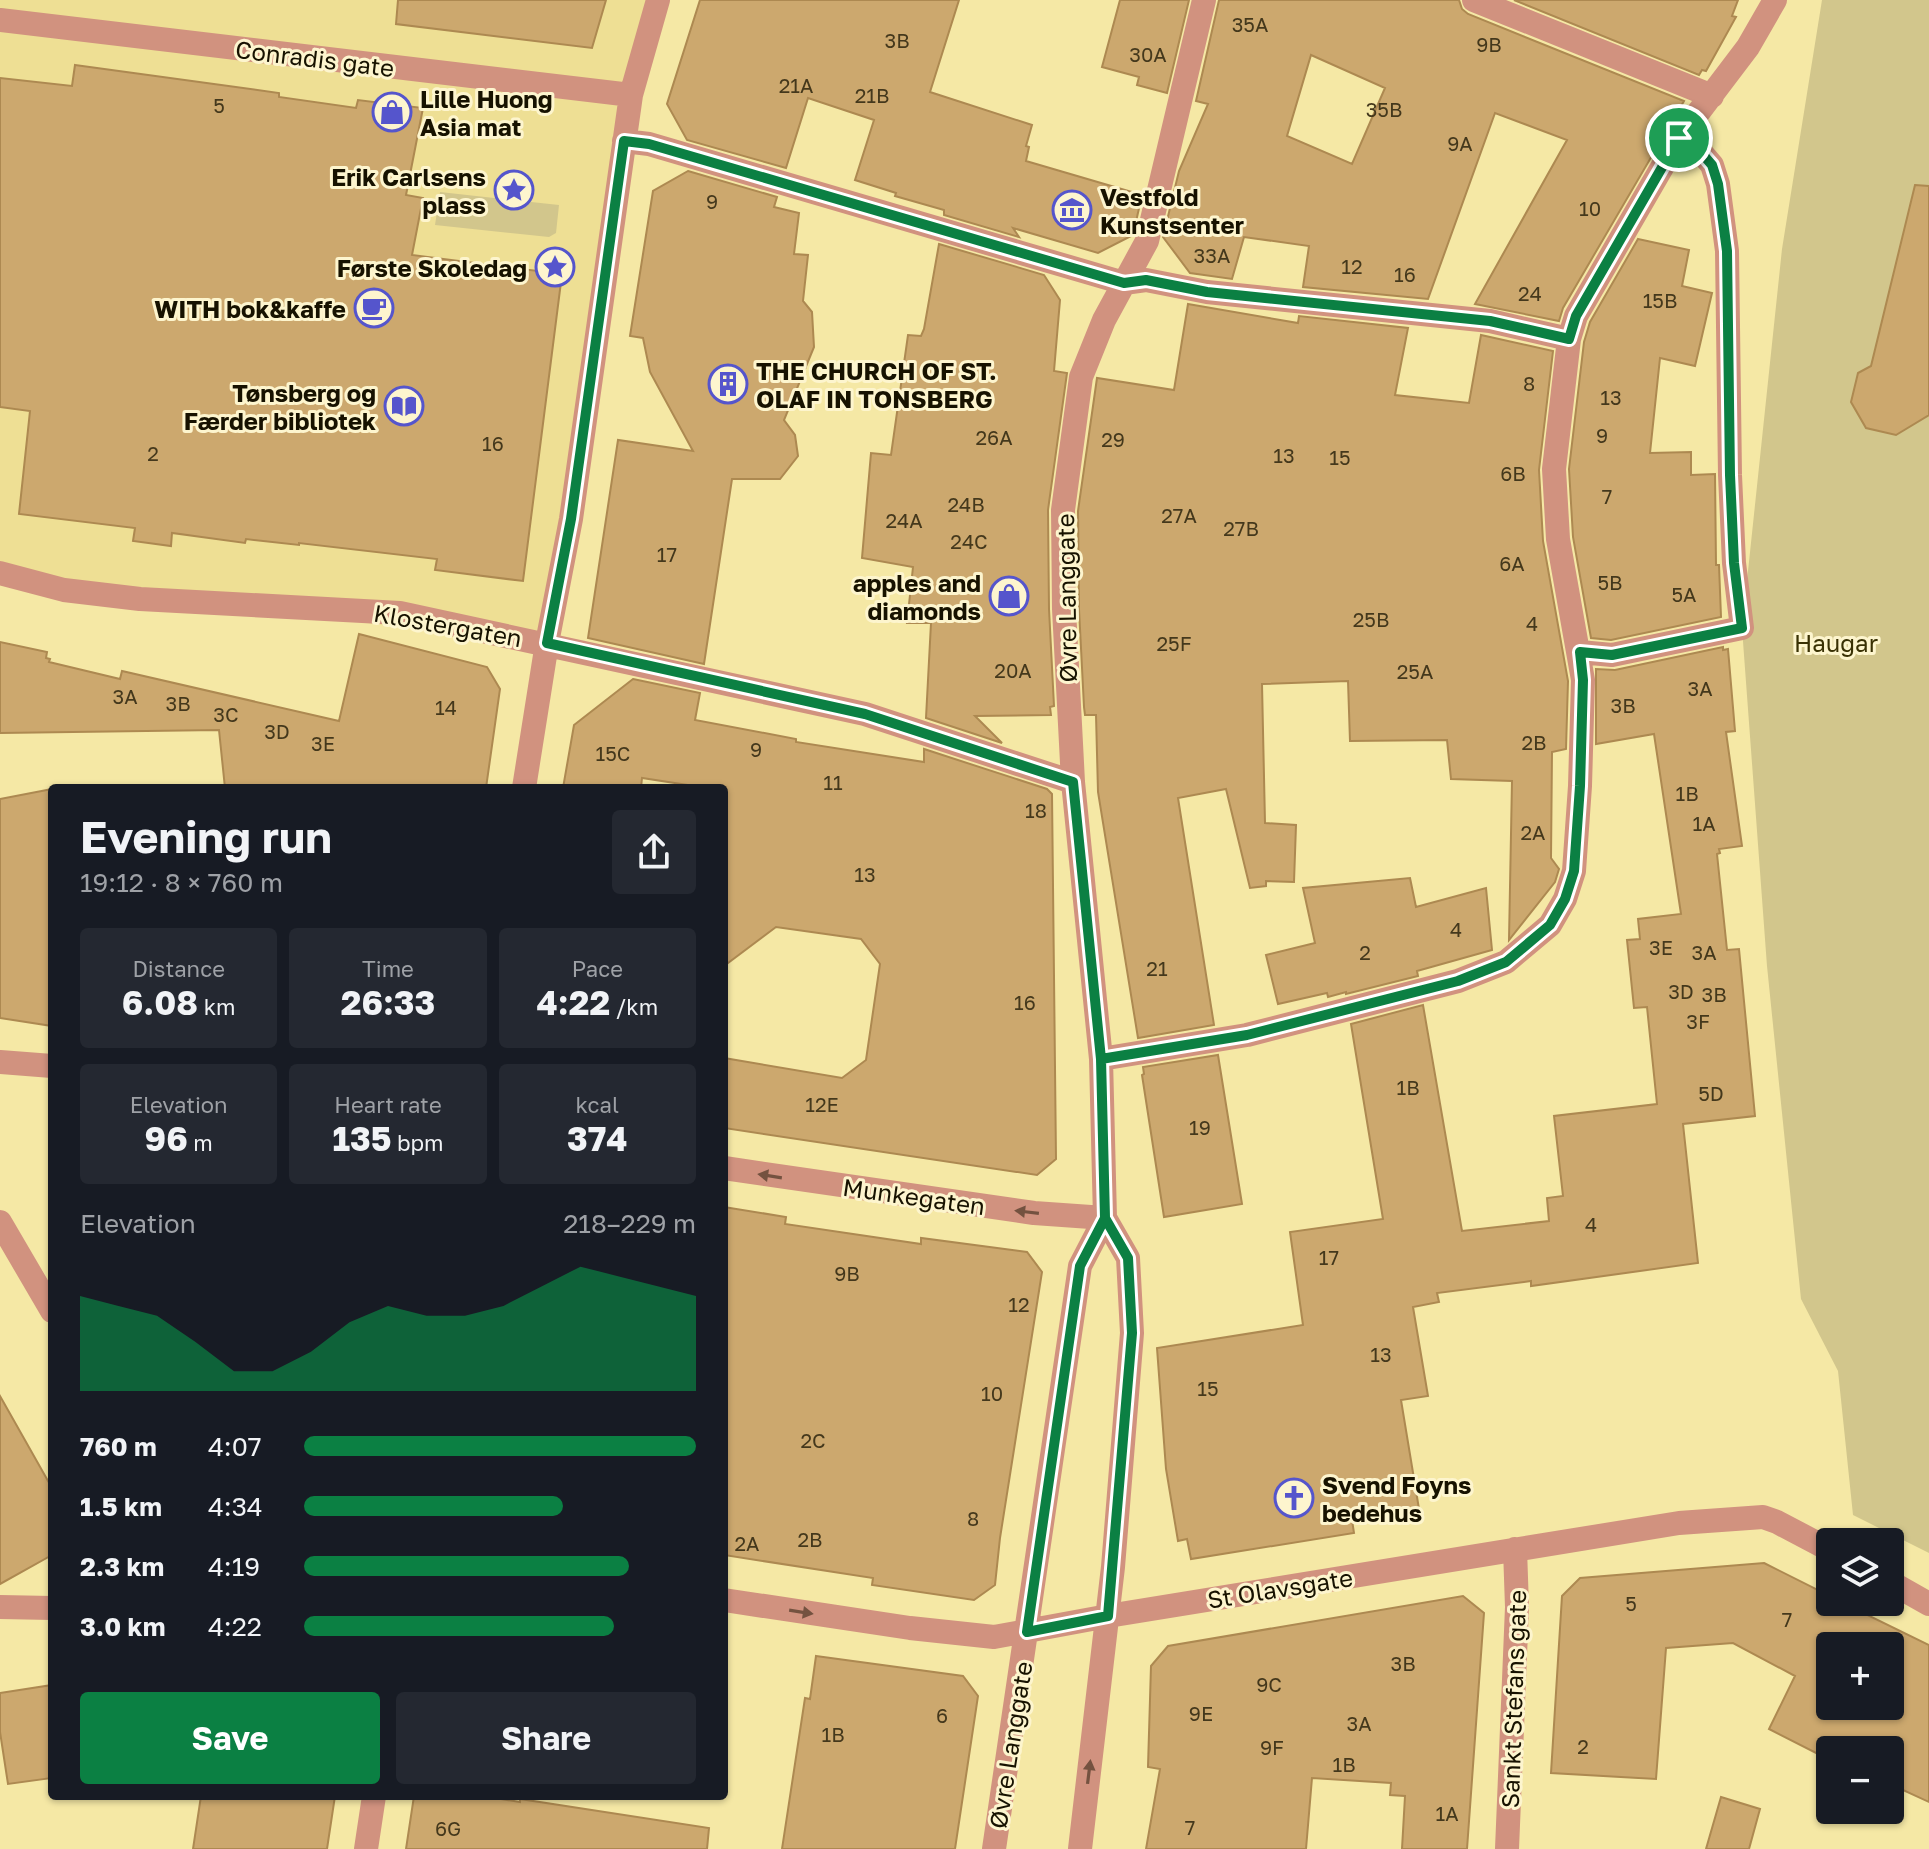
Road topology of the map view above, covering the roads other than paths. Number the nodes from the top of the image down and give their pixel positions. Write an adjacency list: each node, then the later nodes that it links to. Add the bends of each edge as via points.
1 (658, 0): 6 (street)
2 (1204, 0): 10 (street, Øvre Langgate, via 1147,241)
3 (1474, 0): 7 (street)
4 (1775, 0): 7 (street)
5 (0, 20): 6 (street, Conradis gate)
6 (631, 95): 9 (street)
7 (1712, 96): 8 (street)
8 (1679, 138): 11 (street, via 1576,316); 14 (street, via 1693,143 1712,165 1725,237 1730,475 1742,628 1612,655)
9 (624, 141): 10 (street); 13 (street, via 571,519)
10 (1124, 283): 11 (street, via 1146,280 1207,292 1490,321); 15 (street, Øvre Langgate, via 1081,377 1063,510)
11 (1569, 339): 14 (street, via 1554,469 1558,539)
12 (0, 573): 13 (street, Klostergaten, via 64,590 140,599 400,613)
13 (547, 643): 15 (street, Klostergaten, via 865,714); 16 (street)
14 (1580, 652): 17 (street, via 1574,871 1550,925 1506,962 1458,981 1247,1035)
15 (1073, 782): 17 (street, Øvre Langgate)
16 (525, 784)
17 (1101, 1059): 21 (street, Øvre Langgate)
18 (0, 1062): 19 (street)
19 (48, 1066)
20 (728, 1169): 21 (street, Munkegaten, one-way to 20, via 1034,1213)
21 (1105, 1218): 31 (street, Øvre Langgate, via 1128,1258 1132,1333); 32 (street, Øvre Langgate, via 1080,1266)
22 (0, 1222): 23 (street)
23 (48, 1304)
24 (1816, 1543): 25 (street, St Olavsgate, via 1763,1517 1679,1523)
25 (1515, 1549): 31 (street, St Olavsgate); 37 (street, Sankt Stefans gate)
26 (1904, 1590): 28 (street)
27 (728, 1601): 32 (street, St Olavsgate, one-way to 32, via 994,1637)
28 (1929, 1604)
29 (0, 1607): 30 (street)
30 (48, 1608)
31 (1108, 1616): 32 (street, St Olavsgate); 36 (street, Øvre Langgate, one-way to 31)
32 (1027, 1632): 35 (street, Øvre Langgate)
33 (373, 1800): 34 (street)
34 (366, 1849)
35 (994, 1849)
36 (1080, 1849)
37 (1507, 1849)

